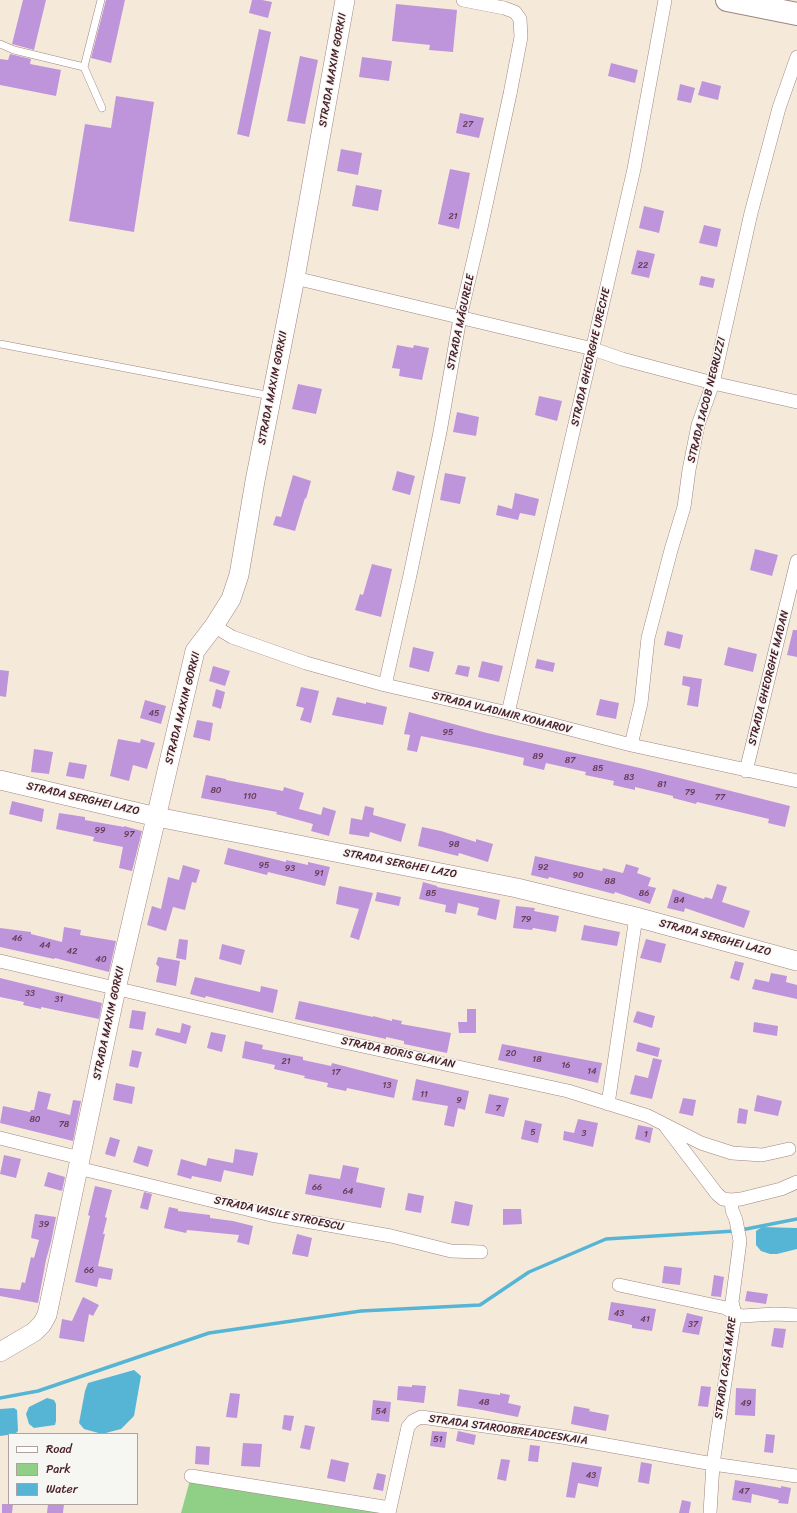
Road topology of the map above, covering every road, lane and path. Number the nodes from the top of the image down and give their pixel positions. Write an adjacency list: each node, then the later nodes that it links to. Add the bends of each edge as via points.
1 (101, 0): 9 (lane)
2 (345, 0): 11 (street, STRADA MAXIM GORKII)
3 (464, 0): 12 (street, STRADA MĂGURELE, via 515,12 520,19 520,37 510,94)
4 (664, 0): 14 (street, STRADA GHEORGHE URECHE, via 634,169)
5 (727, 0): 6 (highway)
6 (797, 14)
7 (0, 44): 9 (lane, via 14,50)
8 (797, 57): 15 (street, STRADA IACOB NEGRUZZI, via 779,108 751,213)
9 (84, 67): 10 (lane)
10 (102, 108)
11 (295, 278): 12 (street); 16 (street, STRADA MAXIM GORKII)
12 (460, 318): 14 (street); 20 (street, STRADA MĂGURELE, via 438,439)
13 (0, 344): 16 (lane)
14 (593, 349): 15 (street); 21 (street, STRADA GHEORGHE URECHE)
15 (712, 383): 17 (street); 22 (street, STRADA IACOB NEGRUZZI, via 698,425 684,507 648,638 641,703)
16 (272, 396): 19 (street, STRADA MAXIM GORKII, via 238,575 231,599)
17 (797, 402)
18 (797, 561): 23 (street, STRADA GHEORGHE MADAN)
19 (214, 626): 20 (street, STRADA VLADIMIR KOMAROV, via 232,637 306,663); 26 (street, STRADA MAXIM GORKII, via 195,651)
20 (385, 685): 21 (street, STRADA VLADIMIR KOMAROV)
21 (508, 713): 22 (street, STRADA VLADIMIR KOMAROV)
22 (631, 746): 23 (street, STRADA VLADIMIR KOMAROV)
23 (746, 771): 25 (street, STRADA VLADIMIR KOMAROV)
24 (0, 780): 26 (street, STRADA SERGHEI LAZO)
25 (797, 781)
26 (157, 817): 27 (street, STRADA SERGHEI LAZO, via 517,888); 30 (street, STRADA MAXIM GORKII)
27 (636, 917): 29 (street, STRADA SERGHEI LAZO); 31 (street)
28 (0, 961): 30 (street, STRADA BORIS GLAVAN)
29 (797, 961)
30 (116, 989): 31 (street, STRADA BORIS GLAVAN, via 568,1091); 35 (street, STRADA MAXIM GORKII)
31 (608, 1104): 32 (street, STRADA BORIS GLAVAN, via 648,1116)
32 (664, 1124): 34 (street, STRADA BORIS GLAVAN, via 701,1143 732,1153 762,1155); 37 (street, via 716,1194 723,1199)
33 (0, 1138): 35 (street, STRADA VASILE STROESCU)
34 (789, 1150)
35 (79, 1163): 38 (street, STRADA VASILE STROESCU, via 271,1215 391,1236 451,1251); 42 (street, STRADA MAXIM GORKII, via 47,1315 34,1332)
36 (797, 1182): 37 (street, via 781,1189)
37 (731, 1200): 40 (street, STRADA CASA MARE, via 740,1241 732,1302)
38 (481, 1252)
39 (619, 1285): 40 (street, via 726,1308)
40 (735, 1314): 41 (street); 43 (street, STRADA CASA MARE)
41 (797, 1315)
42 (0, 1352)
43 (713, 1464): 45 (street, STRADA STAROOBREADCESKAIA); 46 (street, STRADA STAROOBREADCESKAIA, via 562,1437 421,1417 408,1427); 47 (street, STRADA CASA MARE)
44 (191, 1476): 46 (street, STRADA STAROOBREADCESKAIA)
45 (797, 1476)
46 (389, 1510)
47 (710, 1513)

